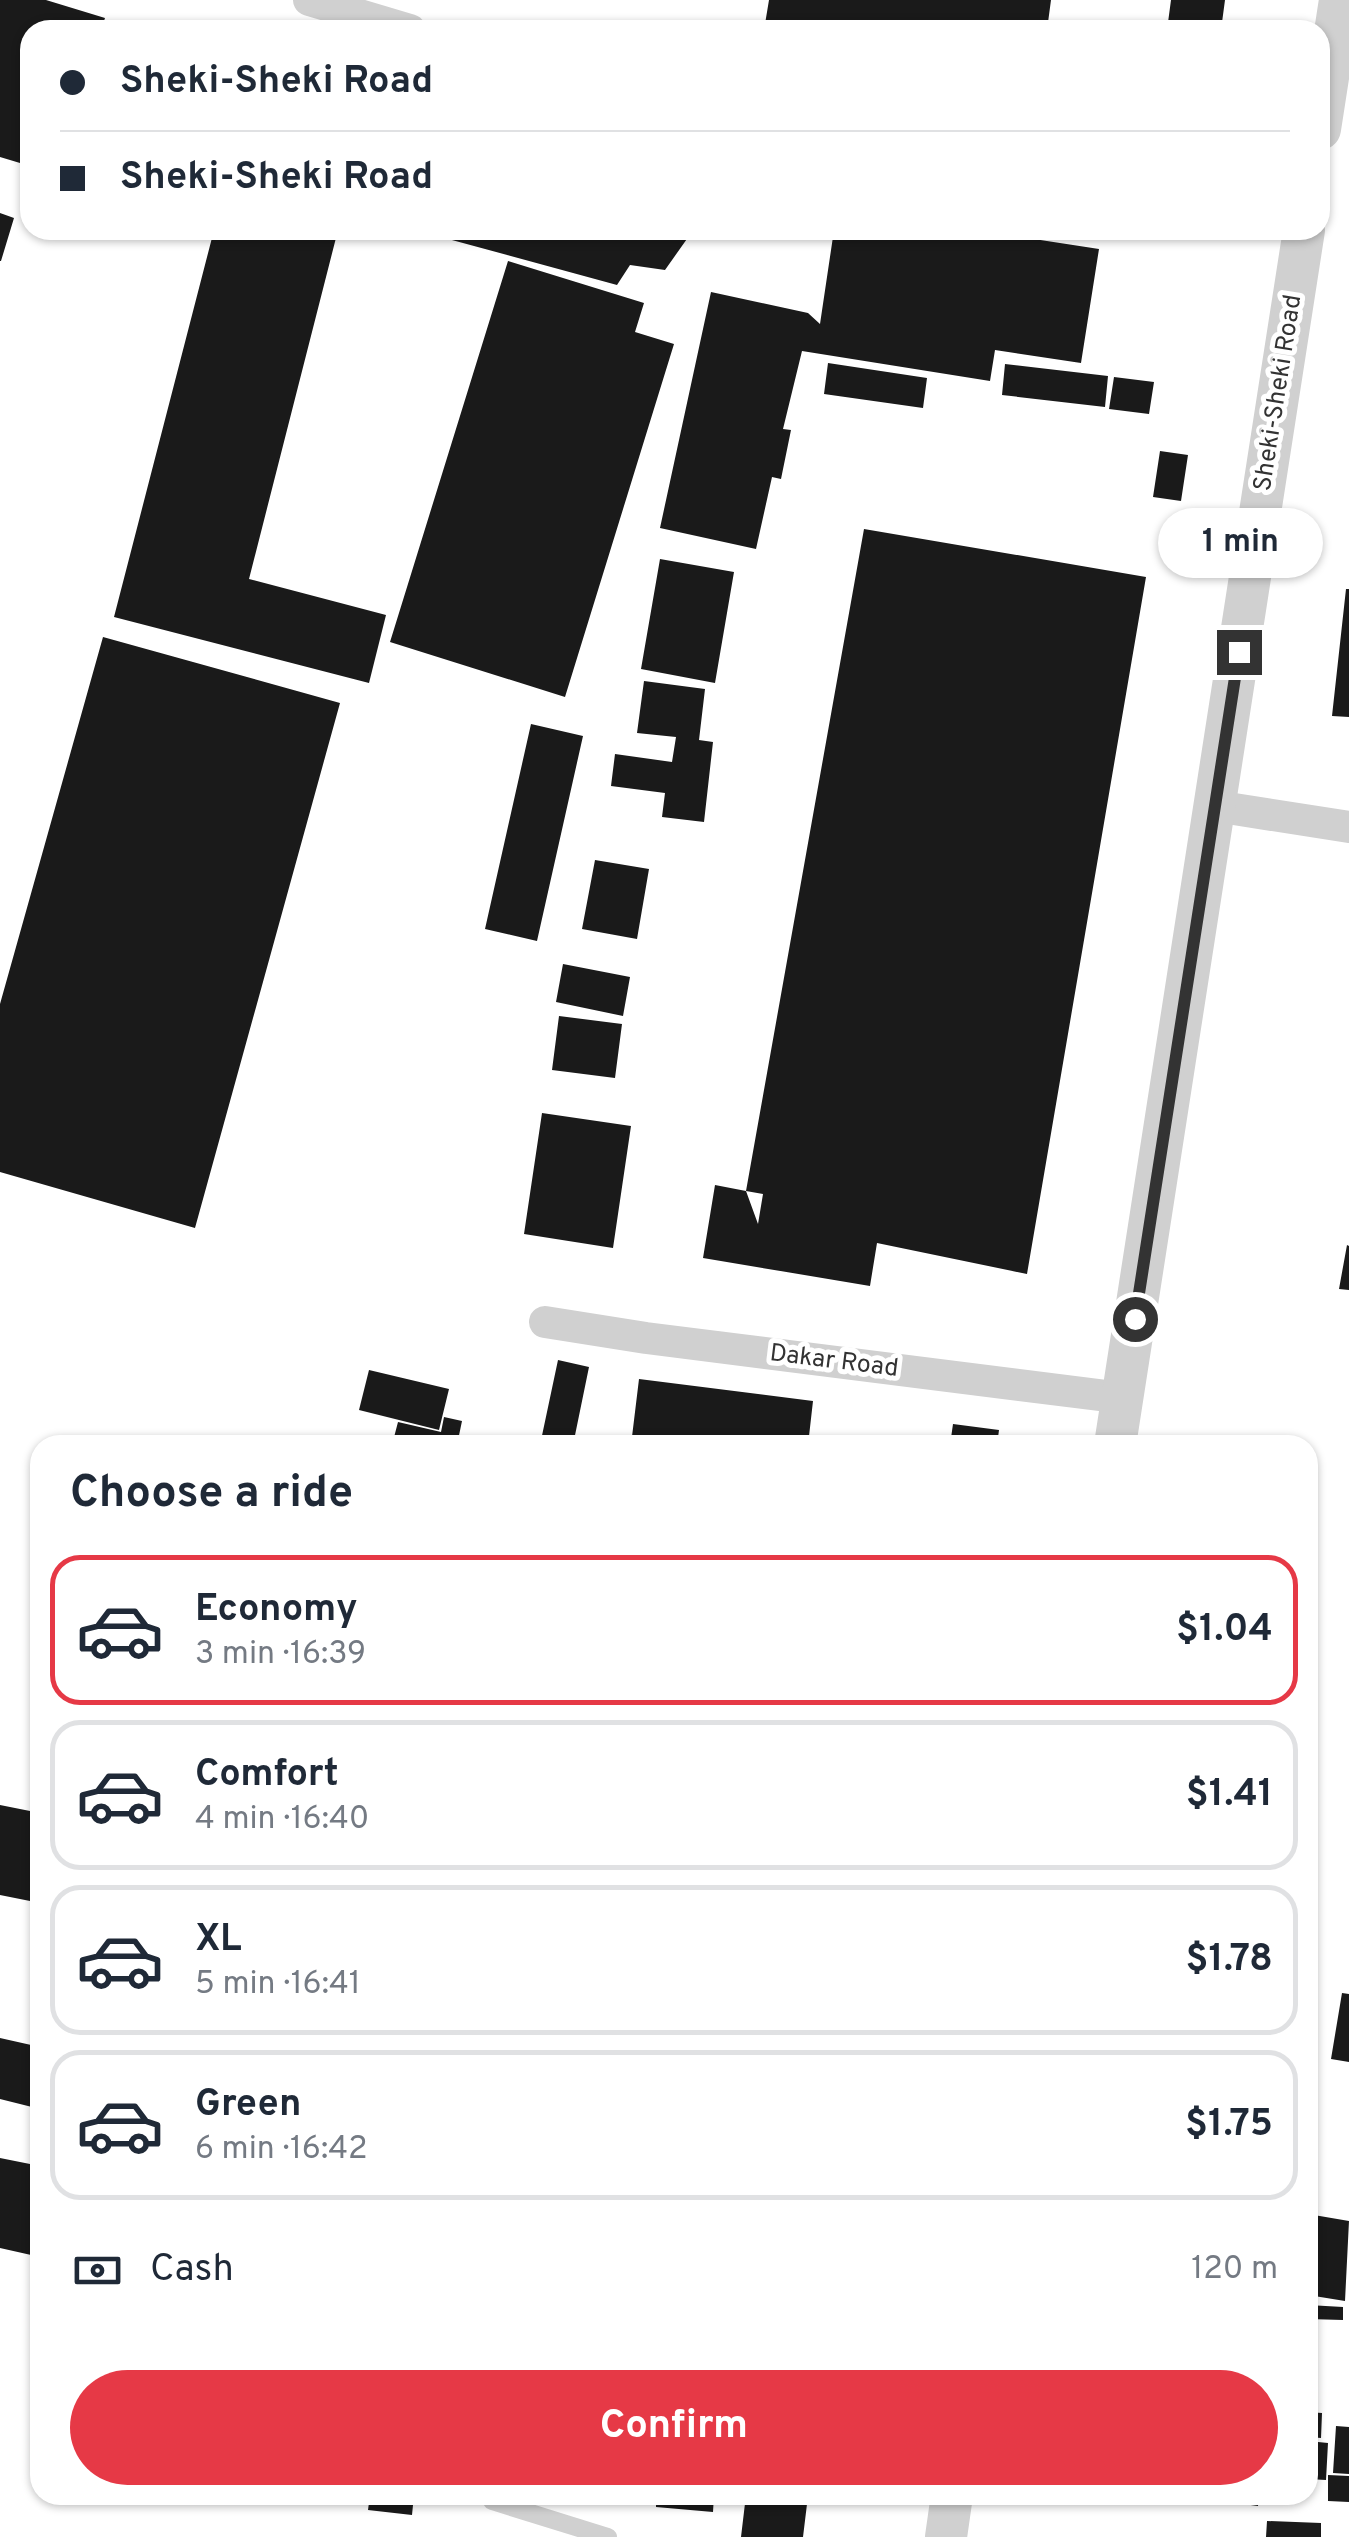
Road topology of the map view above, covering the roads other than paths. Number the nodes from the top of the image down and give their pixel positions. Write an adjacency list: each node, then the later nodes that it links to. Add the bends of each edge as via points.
1 (309, 0): 3 (street)
2 (1340, 0): 4 (street)
3 (376, 20)
4 (1338, 89)
5 (1302, 240): 6 (street, Sheki-Sheki Road)
6 (1215, 806): 7 (street); 9 (street, Sheki-Sheki Road)
7 (1349, 827)
8 (545, 1322): 9 (street, Dakar Road)
9 (1123, 1398): 10 (street, Sheki-Sheki Road)
10 (1117, 1435)
11 (508, 2505): 13 (lane)
12 (951, 2505): 14 (street)
13 (608, 2537)
14 (946, 2537)

